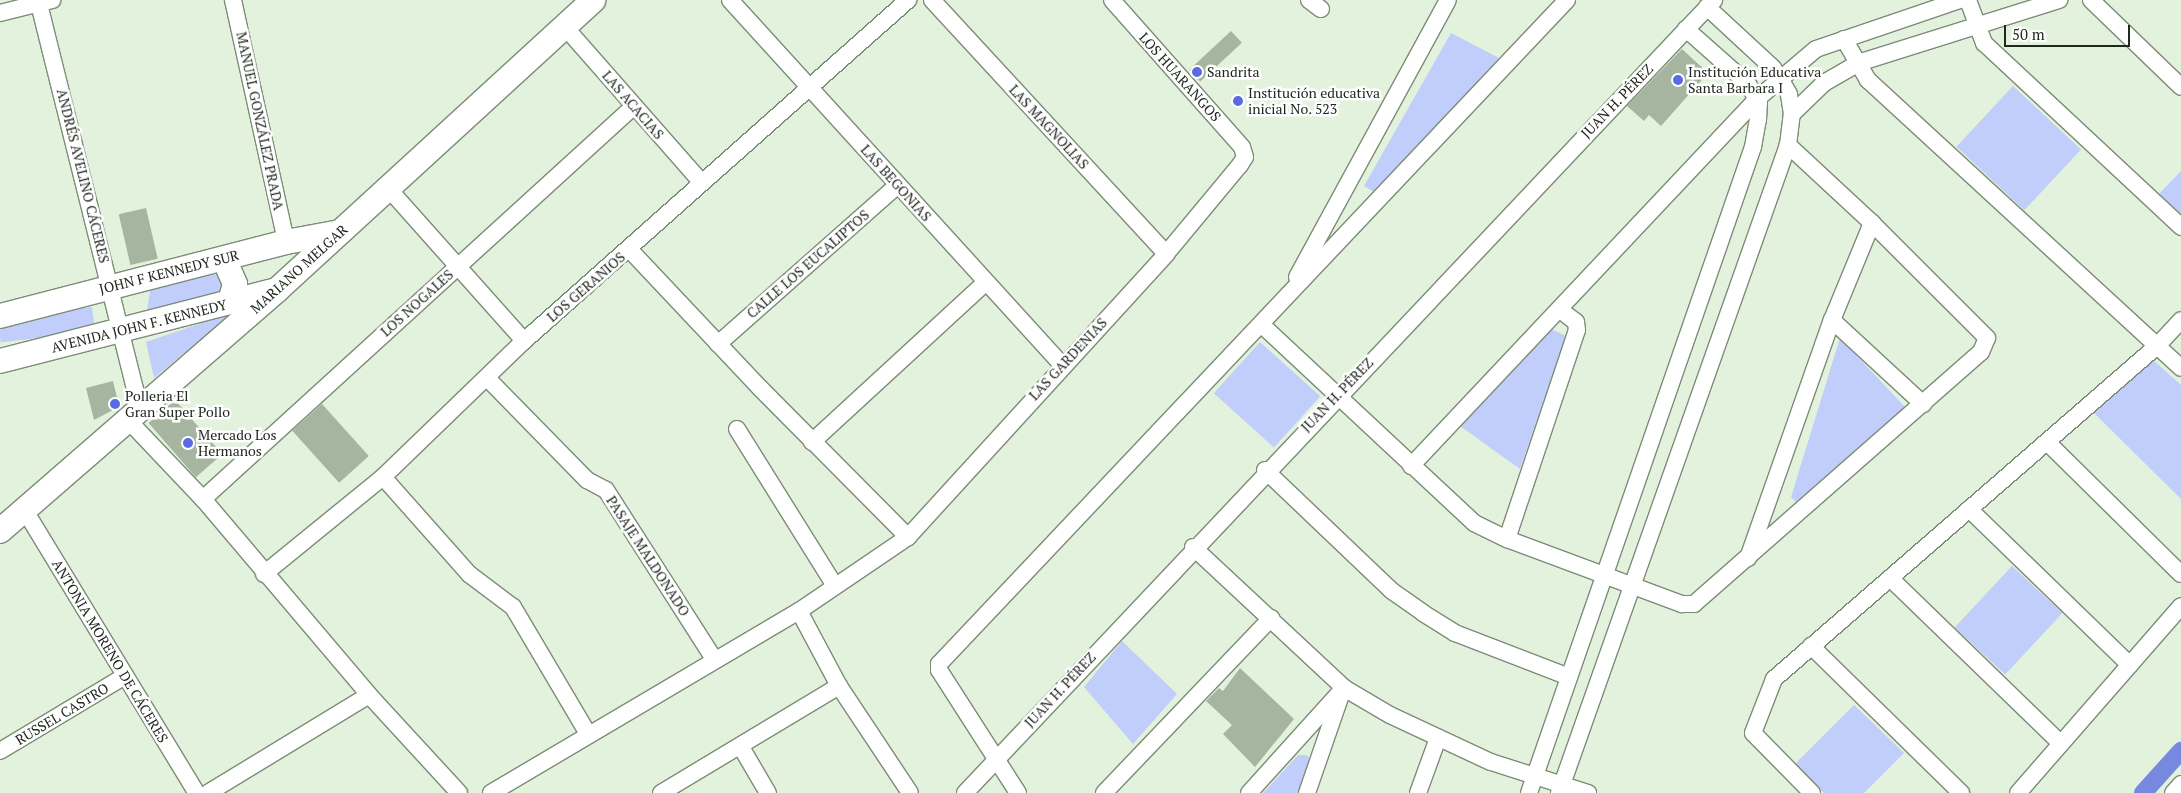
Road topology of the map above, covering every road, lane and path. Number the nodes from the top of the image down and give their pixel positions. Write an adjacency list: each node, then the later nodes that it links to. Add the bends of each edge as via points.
1 (233, 0): 35 (street, MANUEL GONZÁLEZ PRADA)
2 (593, 0): 17 (main road, MARIANO MELGAR)
3 (730, 0): 23 (street, LAS BEGONIAS)
4 (908, 0): 23 (street, LOS GERANIOS)
5 (932, 0): 37 (street, LAS MAGNOLIAS)
6 (1112, 0): 28 (street, LOS HUARANGOS, via 1242,147)
7 (1448, 0): 43 (street)
8 (1568, 0): 43 (street, via 1383,198)
9 (1960, 0): 19 (street)
10 (1968, 0): 16 (street)
11 (2059, 0): 16 (street)
12 (2091, 0): 22 (street)
13 (43, 1): 15 (street); 41 (street, ANDRÉS AVELINO CÁCERES)
14 (1710, 4): 18 (street, JUAN H. PÉREZ); 21 (street, via 1773,68)
15 (0, 14)
16 (1977, 26): 20 (street); 33 (street, via 1984,43)
17 (565, 27): 25 (street, LAS ACACIAS); 31 (main road, MARIANO MELGAR)
18 (1686, 29): 24 (street, via 1748,84); 58 (street, JUAN H. PÉREZ)
19 (1844, 39): 20 (street); 21 (street, via 1816,49)
20 (1858, 63): 26 (street, via 1824,82); 53 (street, via 1868,80)
21 (1780, 80): 24 (street); 26 (street, via 1789,94)
22 (2181, 87)
23 (810, 88): 29 (street, LOS GERANIOS); 30 (street, LAS BEGONIAS)
24 (1756, 99): 45 (street); 77 (street, via 1758,120 1753,146)
25 (633, 107): 29 (street, LAS ACACIAS); 39 (street, LOS NOGALES)
26 (1792, 114): 27 (street)
27 (1788, 145): 32 (street); 80 (street)
28 (1245, 156): 37 (street, LAS GARDENIAS)
29 (702, 182): 36 (street, LOS GERANIOS)
30 (898, 185): 40 (street, LAS BEGONIAS); 52 (street, CALLE LOS EUCALIPTOS)
31 (387, 187): 34 (main road, MARIANO MELGAR); 39 (street)
32 (1872, 222): 47 (street); 59 (street, via 1987,338 1981,352)
33 (2181, 227)
34 (340, 232): 35 (main road, JOHN F KENNEDY SUR); 42 (main road, MARIANO MELGAR)
35 (286, 242): 38 (main road, JOHN F KENNEDY SUR)
36 (629, 249): 51 (street, LOS GERANIOS); 52 (street)
37 (1166, 254): 55 (street, LAS GARDENIAS)
38 (224, 259): 41 (main road, JOHN F KENNEDY SUR); 44 (main road, via 235,284)
39 (457, 266): 51 (street); 67 (street, LOS NOGALES)
40 (986, 282): 55 (street, LAS BEGONIAS); 62 (street)
41 (111, 287): 46 (main road, JOHN F KENNEDY SUR); 50 (street, ANDRÉS AVELINO CÁCERES)
42 (277, 290): 44 (main road, AVENIDA JOHN F. KENNEDY); 60 (main road, MARIANO MELGAR)
43 (1288, 293): 49 (street)
44 (230, 302): 50 (main road, AVENIDA JOHN F. KENNEDY)
45 (1560, 310): 64 (street, via 1552,314); 72 (street, via 1576,322 1577,330)
46 (0, 316)
47 (1832, 320): 59 (street); 74 (street)
48 (2181, 320): 53 (street)
49 (1262, 325): 58 (street); 97 (street, via 939,664 939,670)
50 (123, 331): 54 (main road, AVENIDA JOHN F. KENNEDY); 60 (street, ANDRÉS AVELINO CÁCERES)
51 (524, 341): 57 (street, LOS GERANIOS)
52 (718, 344): 62 (street)
53 (2157, 346): 56 (street); 63 (street)
54 (0, 361)
55 (1062, 365): 71 (street, LAS GARDENIAS)
56 (2181, 368)
57 (487, 378): 66 (street, LOS GERANIOS); 85 (street, PASAJE MALDONADO, via 587,480 606,490)
58 (1337, 396): 64 (street); 65 (street, JUAN H. PÉREZ)
59 (1923, 404): 74 (street)
60 (134, 415): 67 (street); 68 (main road, MARIANO MELGAR)
61 (737, 428): 79 (street)
62 (812, 442): 71 (street)
63 (2047, 442): 69 (street); 76 (street)
64 (1411, 466): 72 (street, via 1464,515)
65 (1265, 470): 73 (street, JUAN H. PÉREZ); 88 (street, via 1392,591 1422,613 1455,633)
66 (383, 477): 75 (street, LOS GERANIOS); 92 (street, via 469,574 513,607)
67 (203, 499): 75 (street)
68 (24, 509): 70 (main road, MARIANO MELGAR); 87 (street, ANTONIA MORENO DE CÁCERES)
69 (1969, 509): 78 (street); 86 (street)
70 (0, 531)
71 (908, 537): 79 (street, LAS GARDENIAS)
72 (1507, 539): 77 (street)
73 (1193, 547): 83 (street); 97 (street, JUAN H. PÉREZ)
74 (1747, 560): 80 (street, via 1694,604 1682,604)
75 (264, 574): 91 (street)
76 (2181, 574)
77 (1604, 575): 80 (street); 88 (street)
78 (1890, 578): 84 (street); 94 (street)
79 (835, 586): 82 (street, LAS GARDENIAS)
80 (1633, 586): 100 (street)
81 (2181, 606): 86 (street)
82 (799, 611): 85 (street, LAS GARDENIAS); 89 (street)
83 (1271, 618): 90 (street); 110 (street)
84 (1812, 646): 116 (street, via 1774,679 1753,733); 117 (street)
85 (714, 660): 92 (street, LAS GARDENIAS)
86 (2130, 665): 94 (street)
87 (125, 676): 96 (street, RUSSEL CASTRO); 101 (street, ANTONIA MORENO DE CÁCERES)
88 (1569, 677): 98 (street)
89 (840, 686): 95 (street); 107 (street)
90 (1344, 688): 93 (street); 111 (street); 112 (street)
91 (369, 695): 102 (street); 103 (street)
92 (588, 734): 104 (street, LAS GARDENIAS)
93 (1438, 738): 98 (street, via 1491,762); 113 (street)
94 (2061, 744): 118 (street)
95 (741, 747): 105 (street); 106 (street)
96 (0, 751)
97 (998, 756): 108 (street, JUAN H. PÉREZ); 109 (street)
98 (1535, 774): 100 (street); 114 (street)
99 (2181, 784): 119 (street)
100 (1561, 788): 115 (street)
101 (197, 793)
102 (208, 793)
103 (459, 793)
104 (491, 793)
105 (661, 793)
106 (768, 793)
107 (910, 793)
108 (965, 793)
109 (1018, 793)
110 (1104, 793)
111 (1249, 793)
112 (1307, 793)
113 (1418, 793)
114 (1529, 793)
115 (1588, 793)
116 (1812, 793)
117 (1961, 793)
118 (2018, 793)
119 (2173, 793)

